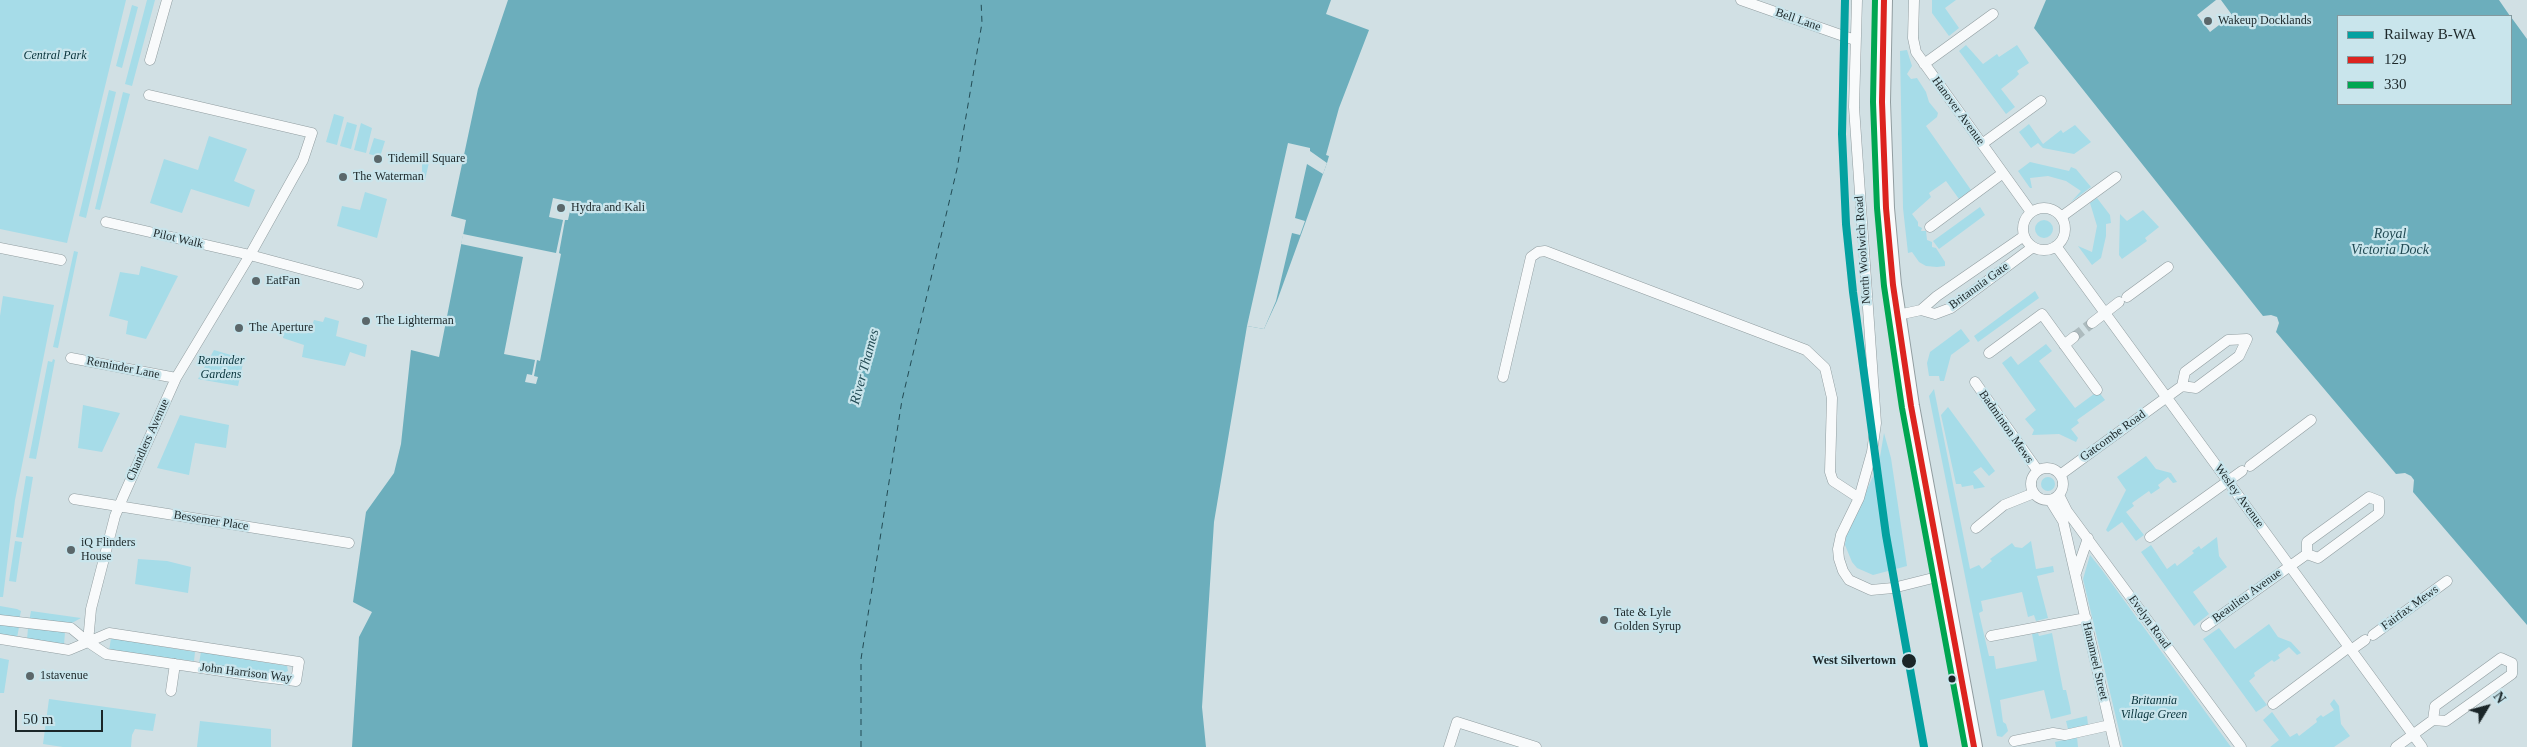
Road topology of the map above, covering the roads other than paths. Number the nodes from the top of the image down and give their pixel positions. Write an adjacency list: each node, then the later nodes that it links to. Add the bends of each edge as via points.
1 (167, 0): 8 (street)
2 (1741, 0): 7 (street, Bell Lane)
3 (1857, 0): 7 (street, North Woolwich Road)
4 (1884, 0): 29 (main road, via 1882,102 1886,208)
5 (1914, 0): 9 (street, Hanover Avenue, via 1912,38)
6 (1993, 14): 9 (street)
7 (1856, 40): 47 (street, North Woolwich Road, via 1854,112 1876,406 1872,452)
8 (150, 60)
9 (1924, 64): 12 (street, Hanover Avenue)
10 (148, 95): 23 (street, Chandlers Avenue, via 312,133 303,160)
11 (2041, 101): 12 (street)
12 (1982, 144): 13 (street, Hanover Avenue)
13 (2003, 173): 15 (street, Hanover Avenue); 18 (street)
14 (2116, 177): 16 (street)
15 (2031, 212): 16 (street, via 2050,209); 19 (street, via 2024,222)
16 (2061, 217): 20 (street, via 2064,236)
17 (106, 222): 23 (street, Pilot Walk)
18 (1930, 227)
19 (2024, 236): 21 (street); 27 (street, Britannia Gate)
20 (2056, 246): 21 (street, via 2045,250); 28 (street, Wesley Avenue)
21 (2033, 247): 27 (street, Britannia Gate, via 1951,308 1935,314)
22 (0, 248): 24 (street)
23 (250, 256): 26 (street); 36 (street, Chandlers Avenue)
24 (61, 260)
25 (2168, 267): 28 (street)
26 (358, 284)
27 (1921, 310): 29 (street, Britannia Gate)
28 (2105, 313): 30 (street); 40 (street, Wesley Avenue)
29 (1898, 315): 57 (main road, via 1904,368)
30 (2092, 323)
31 (2074, 337): 32 (street)
32 (2064, 345): 33 (street, via 2042,314); 39 (street)
33 (1989, 353)
34 (71, 358): 36 (street, Reminder Lane)
35 (1503, 377): 47 (street, via 1532,257 1545,251 1806,350 1825,368 1832,398 1830,472 1834,481)
36 (176, 378): 49 (street, Chandlers Avenue)
37 (1975, 382): 42 (street, Badminton Mews)
38 (2182, 386): 38 (street, via 2196,388 2240,356 2247,339 2228,340 2185,372); 40 (street, Gatcombe Road)
39 (2096, 390)
40 (2166, 397): 43 (street, Gatcombe Road); 44 (street, Wesley Avenue)
41 (2311, 420): 44 (street)
42 (2038, 471): 43 (street, via 2052,469); 45 (street, via 2032,479)
43 (2060, 475): 46 (street, via 2063,485)
44 (2228, 482): 51 (street); 55 (street, Wesley Avenue)
45 (2034, 493): 46 (street, via 2041,498); 50 (street, via 2004,505)
46 (2054, 497): 52 (street, Evelyn Road); 56 (street, Hanameel Street)
47 (1859, 498): 57 (street, North Woolwich Road, via 1841,535 1838,549 1843,571 1850,580 1864,589 1878,591)
48 (74, 499): 49 (street, Bessemer Place)
49 (119, 506): 53 (street, Bessemer Place); 64 (street, Chandlers Avenue, via 91,609)
50 (1976, 528)
51 (2150, 537)
52 (2088, 538): 56 (street); 77 (street, Evelyn Road)
53 (348, 543)
54 (2307, 554): 54 (street, via 2318,558 2379,513 2380,502 2369,497 2307,542); 55 (street, Beaulieu Avenue)
55 (2289, 566): 61 (street, Beaulieu Avenue); 65 (street, Wesley Avenue)
56 (2076, 574): 59 (street, Hanameel Street)
57 (1941, 576): 75 (main road)
58 (2447, 582): 65 (street, Fairfax Mews)
59 (2086, 618): 62 (street); 70 (street, Hanameel Street)
60 (0, 620): 64 (street, John Harrison Way, via 72,628)
61 (2206, 626)
62 (1991, 636)
63 (0, 639): 64 (street, John Harrison Way, via 68,650)
64 (88, 642): 66 (street, John Harrison Way, via 106,654); 66 (street, John Harrison Way, via 109,633 299,662 296,681)
65 (2350, 649): 68 (street, Fairfax Mews); 71 (street, Wesley Avenue)
66 (175, 664): 67 (street)
67 (171, 691)
68 (2273, 704)
69 (2433, 720): 69 (street, via 2446,721 2512,674 2512,663 2501,658 2435,706); 71 (street)
70 (2110, 726): 72 (street); 76 (street, Hanameel Street)
71 (2413, 735): 78 (street); 79 (street, Wesley Avenue)
72 (2014, 741)
73 (1449, 747): 74 (street, via 1457,722)
74 (1536, 747)
75 (1974, 747)
76 (2115, 747)
77 (2241, 747)
78 (2396, 747)
79 (2422, 747)

